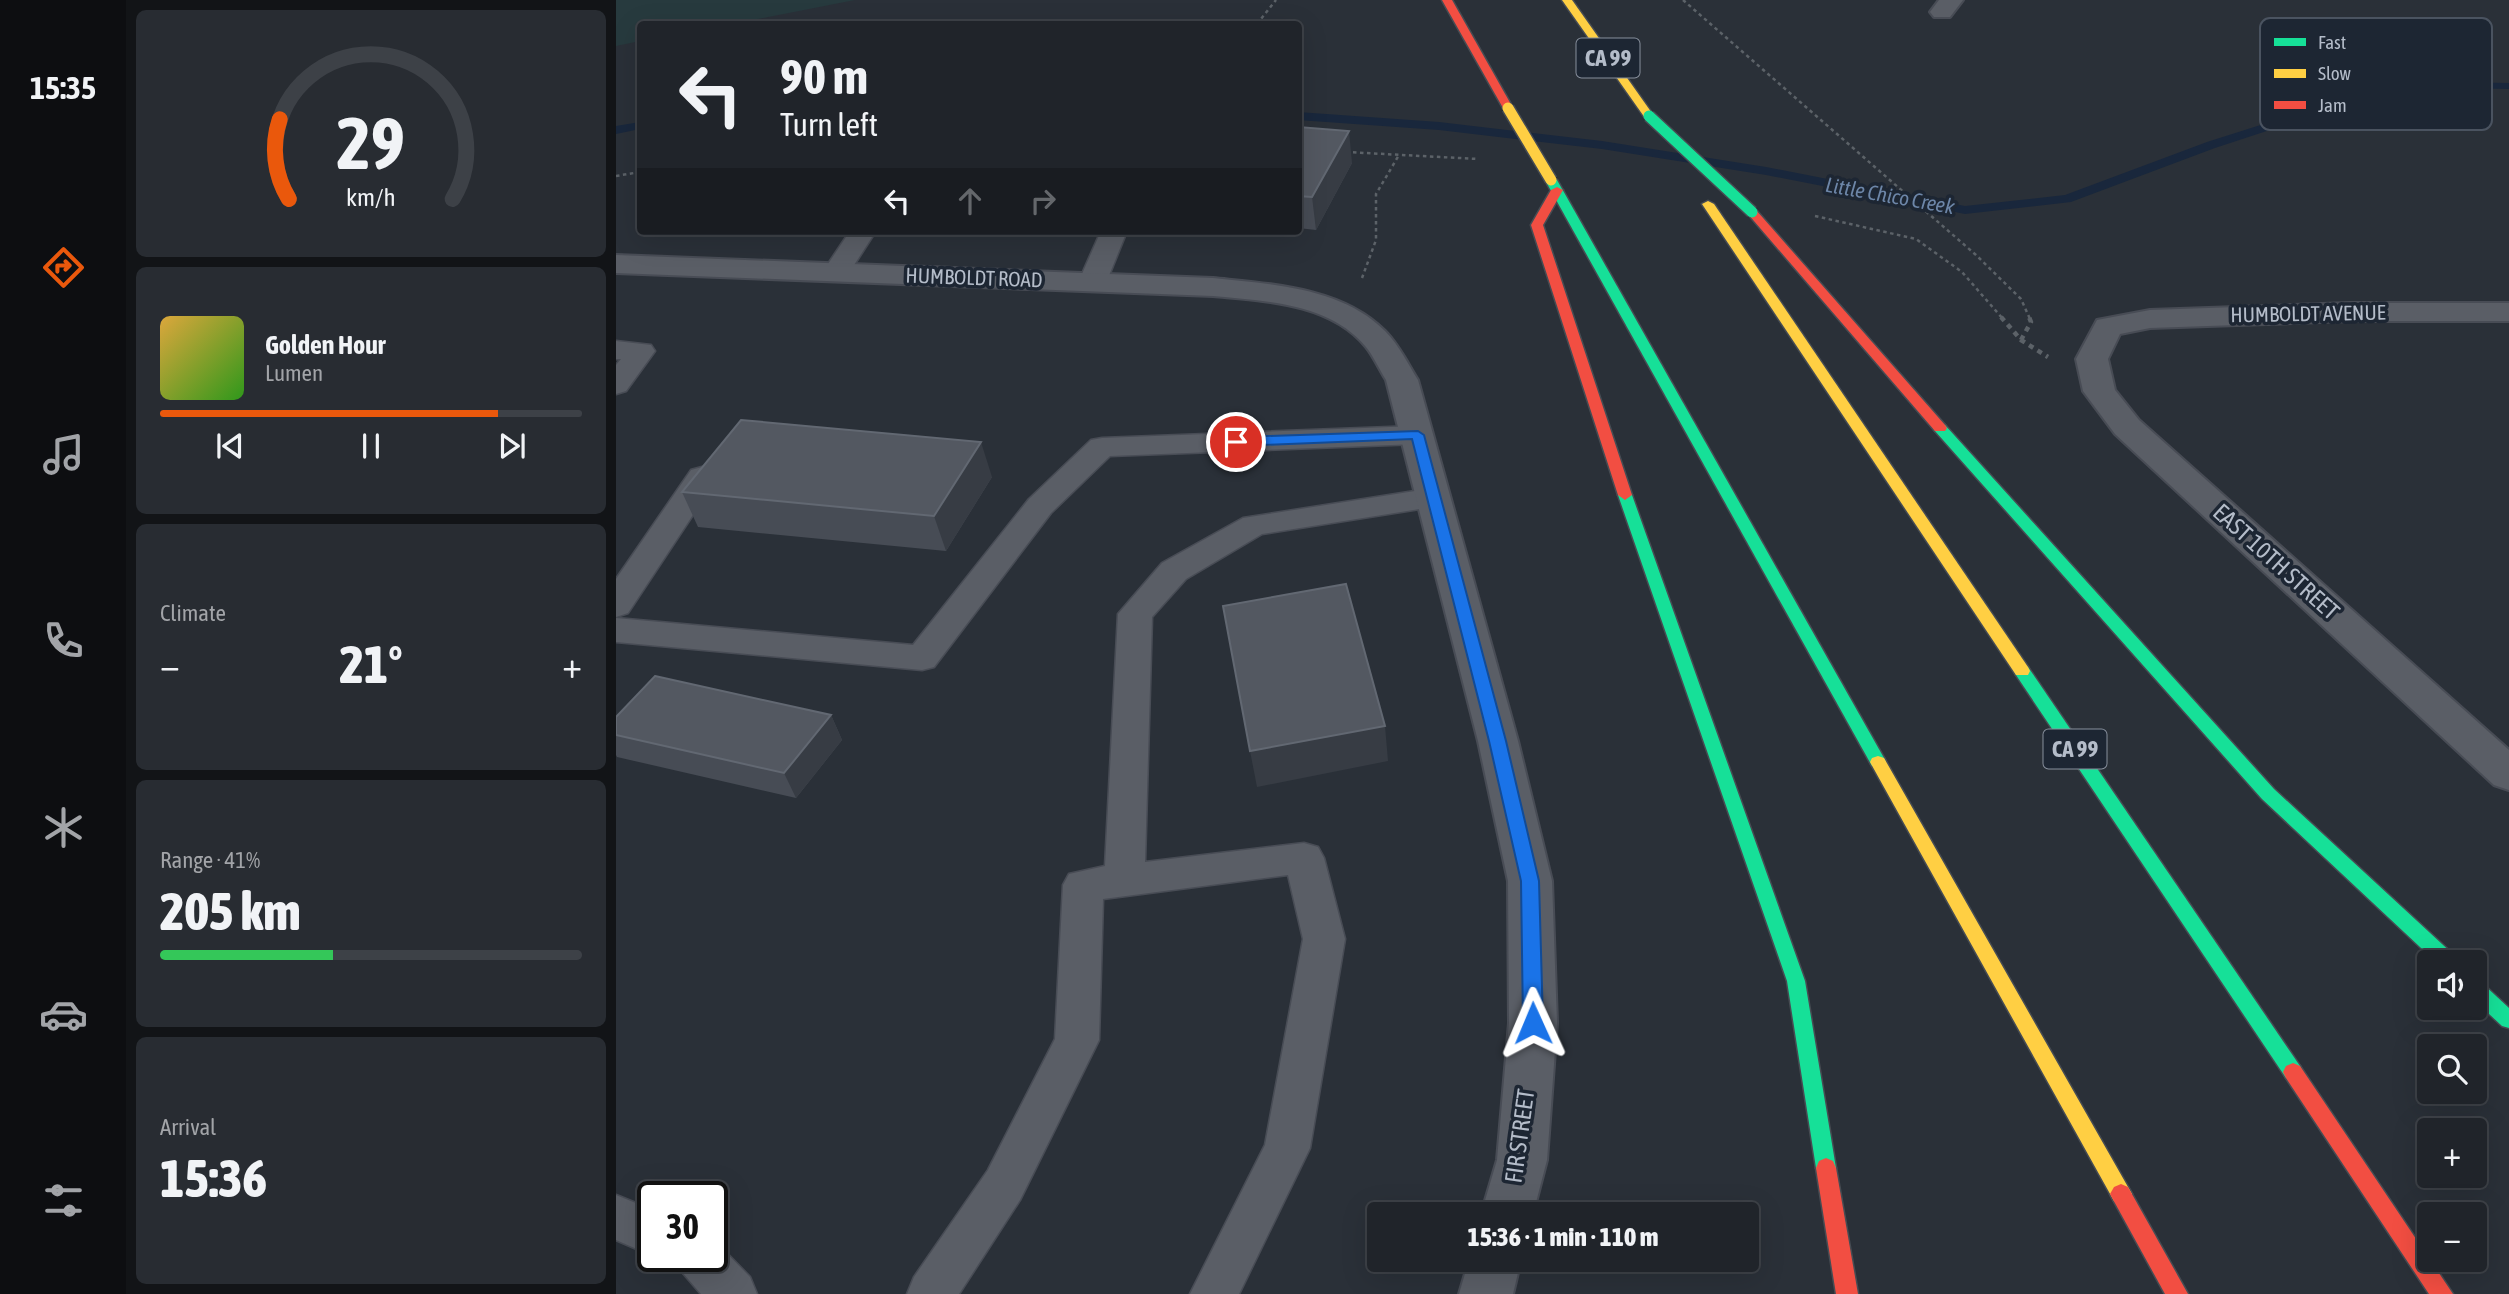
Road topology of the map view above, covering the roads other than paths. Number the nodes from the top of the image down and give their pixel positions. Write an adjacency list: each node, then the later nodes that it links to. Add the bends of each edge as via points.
1 (1447, 0): 5 (highway, bridge)
2 (1567, 0): 3 (highway, CA 99)
3 (1648, 116): 4 (highway, CA 99, bridge); 24 (highway, bridge, via 1752,212 2268,794)
4 (1686, 171)
5 (1554, 185): 36 (highway, via 1537,225 1612,460 1796,981); 37 (highway)
6 (1704, 199): 38 (highway, CA 99)
7 (860, 235): 10 (lane)
8 (1112, 235): 11 (lane)
9 (616, 264): 10 (street, HUMBOLDT ROAD)
10 (835, 274): 11 (street, HUMBOLDT ROAD)
11 (1092, 283): 12 (street, HUMBOLDT ROAD, via 1285,294)
12 (1331, 307): 17 (street, FIR STREET, via 1373,336 1402,380)
13 (2509, 312): 14 (street, HUMBOLDT AVENUE, via 2150,318)
14 (2108, 327): 22 (street, EAST 10TH STREET, via 2092,359 2099,391 2127,427)
15 (616, 350): 16 (lane, via 641,351)
16 (616, 384)
17 (1418, 435): 19 (street, FIR STREET); 21 (lane, via 1102,447 1040,506 922,658)
18 (702, 477): 20 (lane)
19 (1434, 498): 23 (lane, via 1254,525 1174,571 1135,614); 27 (street, FIR STREET, via 1530,881 1533,1023 1522,1160)
20 (616, 605)
21 (616, 630)
22 (2509, 774)
23 (1124, 880): 33 (lane, via 1083,885 1077,1040 1004,1185); 34 (lane, via 1304,858 1324,939 1287,1148)
24 (2435, 950)
25 (2487, 1000): 26 (highway)
26 (2509, 1020)
27 (1510, 1202)
28 (616, 1217): 29 (lane)
29 (637, 1227)
30 (713, 1272): 32 (lane)
31 (1492, 1272): 35 (street)
32 (733, 1294)
33 (931, 1294)
34 (1214, 1294)
35 (1486, 1294)
36 (1847, 1294)
37 (2177, 1294)
38 (2442, 1294)

